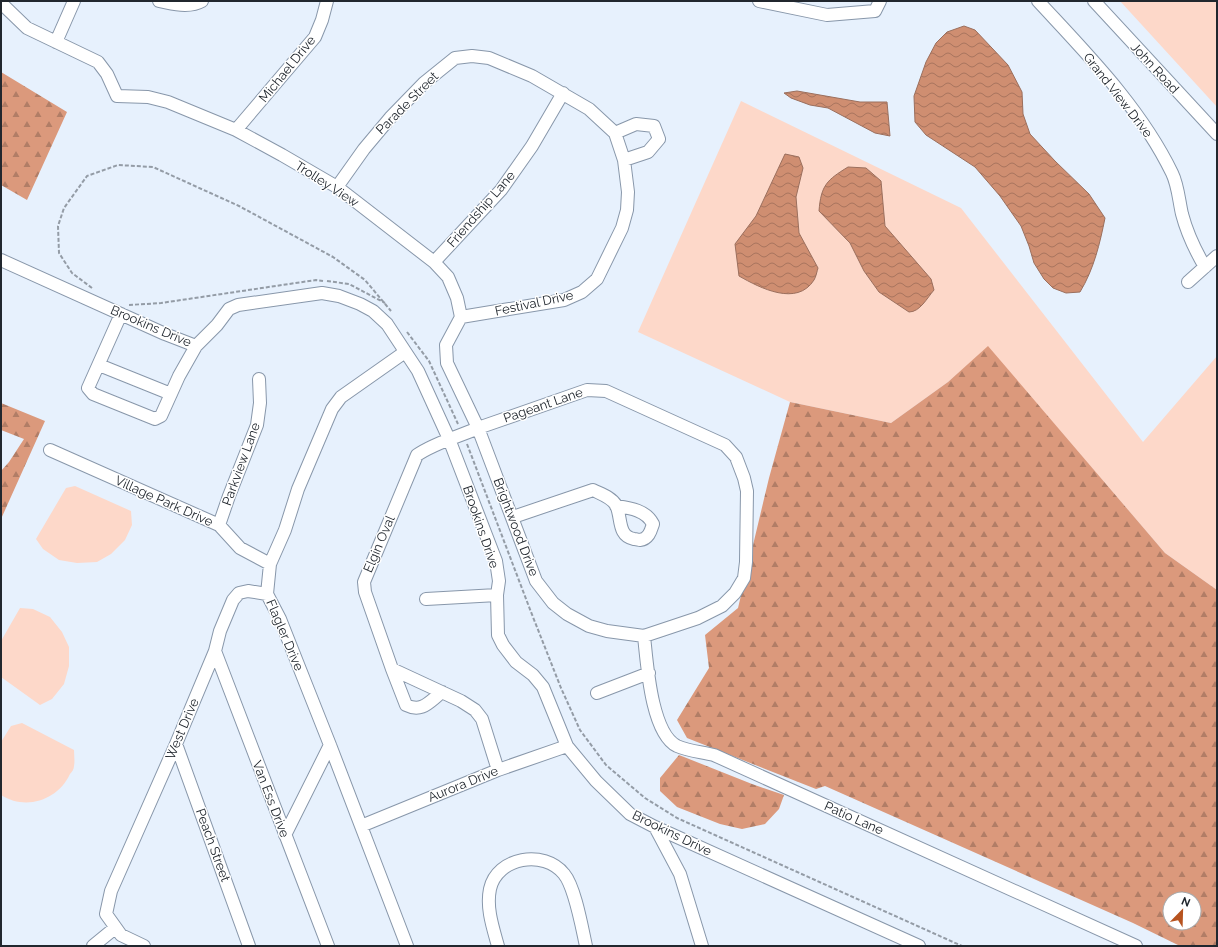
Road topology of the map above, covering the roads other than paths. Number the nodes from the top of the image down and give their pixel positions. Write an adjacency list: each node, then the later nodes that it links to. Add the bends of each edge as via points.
1 (74, 1): 10 (street)
2 (159, 1): 3 (street, via 175,5 198,4)
3 (202, 1)
4 (327, 1): 12 (street, Michael Drive, via 315,37)
5 (759, 1): 6 (street, via 827,15 875,11)
6 (880, 1)
7 (1038, 1): 20 (street, Grand View Drive, via 1098,66 1146,126 1173,174 1195,251)
8 (1094, 1): 14 (street, John Road)
9 (1, 3): 10 (street, via 27,28)
10 (56, 42): 12 (street, Trolley View, via 98,62 107,74 117,96 148,97 168,102)
11 (563, 93): 13 (street, via 589,109); 16 (street, Parade Street, via 532,76 489,58 455,58 424,83 390,118); 19 (street, Friendship Lane, via 532,146 501,190)
12 (236, 130): 16 (street, Trolley View)
13 (616, 133): 15 (street, Festival Drive); 15 (street, via 636,124 654,126 659,139 648,152)
14 (1217, 134)
15 (624, 160): 23 (street, Festival Drive, via 628,192 622,228 597,280 582,292 564,300)
16 (337, 187): 19 (street, Trolley View)
17 (1217, 256): 20 (street)
18 (1, 260): 22 (street, Brookins Drive)
19 (434, 262): 23 (street, Trolley View, via 448,277 457,298)
20 (1205, 267): 21 (street)
21 (1188, 282)
22 (120, 314): 24 (street, Brookins Drive); 26 (street)
23 (461, 317): 29 (street, via 446,345 447,363)
24 (196, 346): 25 (street, Brookins Drive, via 229,309 238,305 322,293 351,300 373,311 387,324); 28 (street)
25 (405, 352): 30 (street, Brookins Drive, via 418,371); 36 (street, Flagler Drive, via 341,397 332,409)
26 (98, 365): 28 (street); 28 (street, via 88,388 92,394 155,419 161,416)
27 (259, 379): 35 (street, Parkview Lane, via 260,403 257,425)
28 (171, 394)
29 (478, 428): 30 (street, Pageant Lane); 31 (street, Pageant Lane, via 587,390 606,391); 34 (street, Brightwood Drive)
30 (449, 439): 38 (street, Brookins Drive, via 496,561 499,581); 42 (street, Elgin Oval, via 417,455 364,582 365,592)
31 (725, 446): 40 (street, Brightwood Drive, via 736,457 747,491 744,578 735,593 722,606 698,618)
32 (50, 450): 35 (street, Village Park Drive)
33 (616, 506): 34 (street, via 608,496 593,490)
34 (513, 517): 40 (street, Brightwood Drive, via 536,581 553,603 589,626)
35 (219, 525): 36 (street, Village Park Drive, via 240,548)
36 (270, 564): 37 (street, Flagler Drive)
37 (267, 594): 41 (street, West Drive, via 248,591 239,593 233,600 220,631); 47 (street, Flagler Drive, via 280,619)
38 (497, 595): 39 (street); 48 (street, Brookins Drive, via 498,635 503,646 543,687)
39 (426, 599)
40 (644, 636): 43 (street, Patio Lane)
41 (216, 651): 46 (street, West Drive); 52 (street, Van Ess Drive)
42 (392, 669): 44 (street); 44 (street, Elgin Oval, via 406,705 413,709 423,708)
43 (649, 673): 45 (street); 63 (street, Patio Lane, via 657,717 664,733 676,746 714,755)
44 (442, 692): 49 (street, via 475,710 482,719)
45 (597, 693)
46 (176, 744): 53 (street, West Drive, via 111,891 106,914); 56 (street, Peach Street)
47 (330, 745): 50 (street, Flagler Drive); 52 (street)
48 (567, 746): 49 (street, Aurora Drive); 51 (street, Brookins Drive, via 596,782 630,814)
49 (498, 770): 50 (street, Aurora Drive)
50 (361, 826): 58 (street, Flagler Drive)
51 (655, 827): 61 (street, via 680,874); 62 (street, Brookins Drive)
52 (285, 835): 57 (street, Van Ess Drive)
53 (115, 928): 54 (street); 55 (street, via 121,935)
54 (93, 946)
55 (144, 946)
56 (249, 946)
57 (328, 946)
58 (407, 946)
59 (498, 946): 60 (street, via 490,916 490,889 496,874 523,860 538,859 553,864 570,882)
60 (586, 946)
61 (702, 946)
62 (919, 946)
63 (1136, 946)

